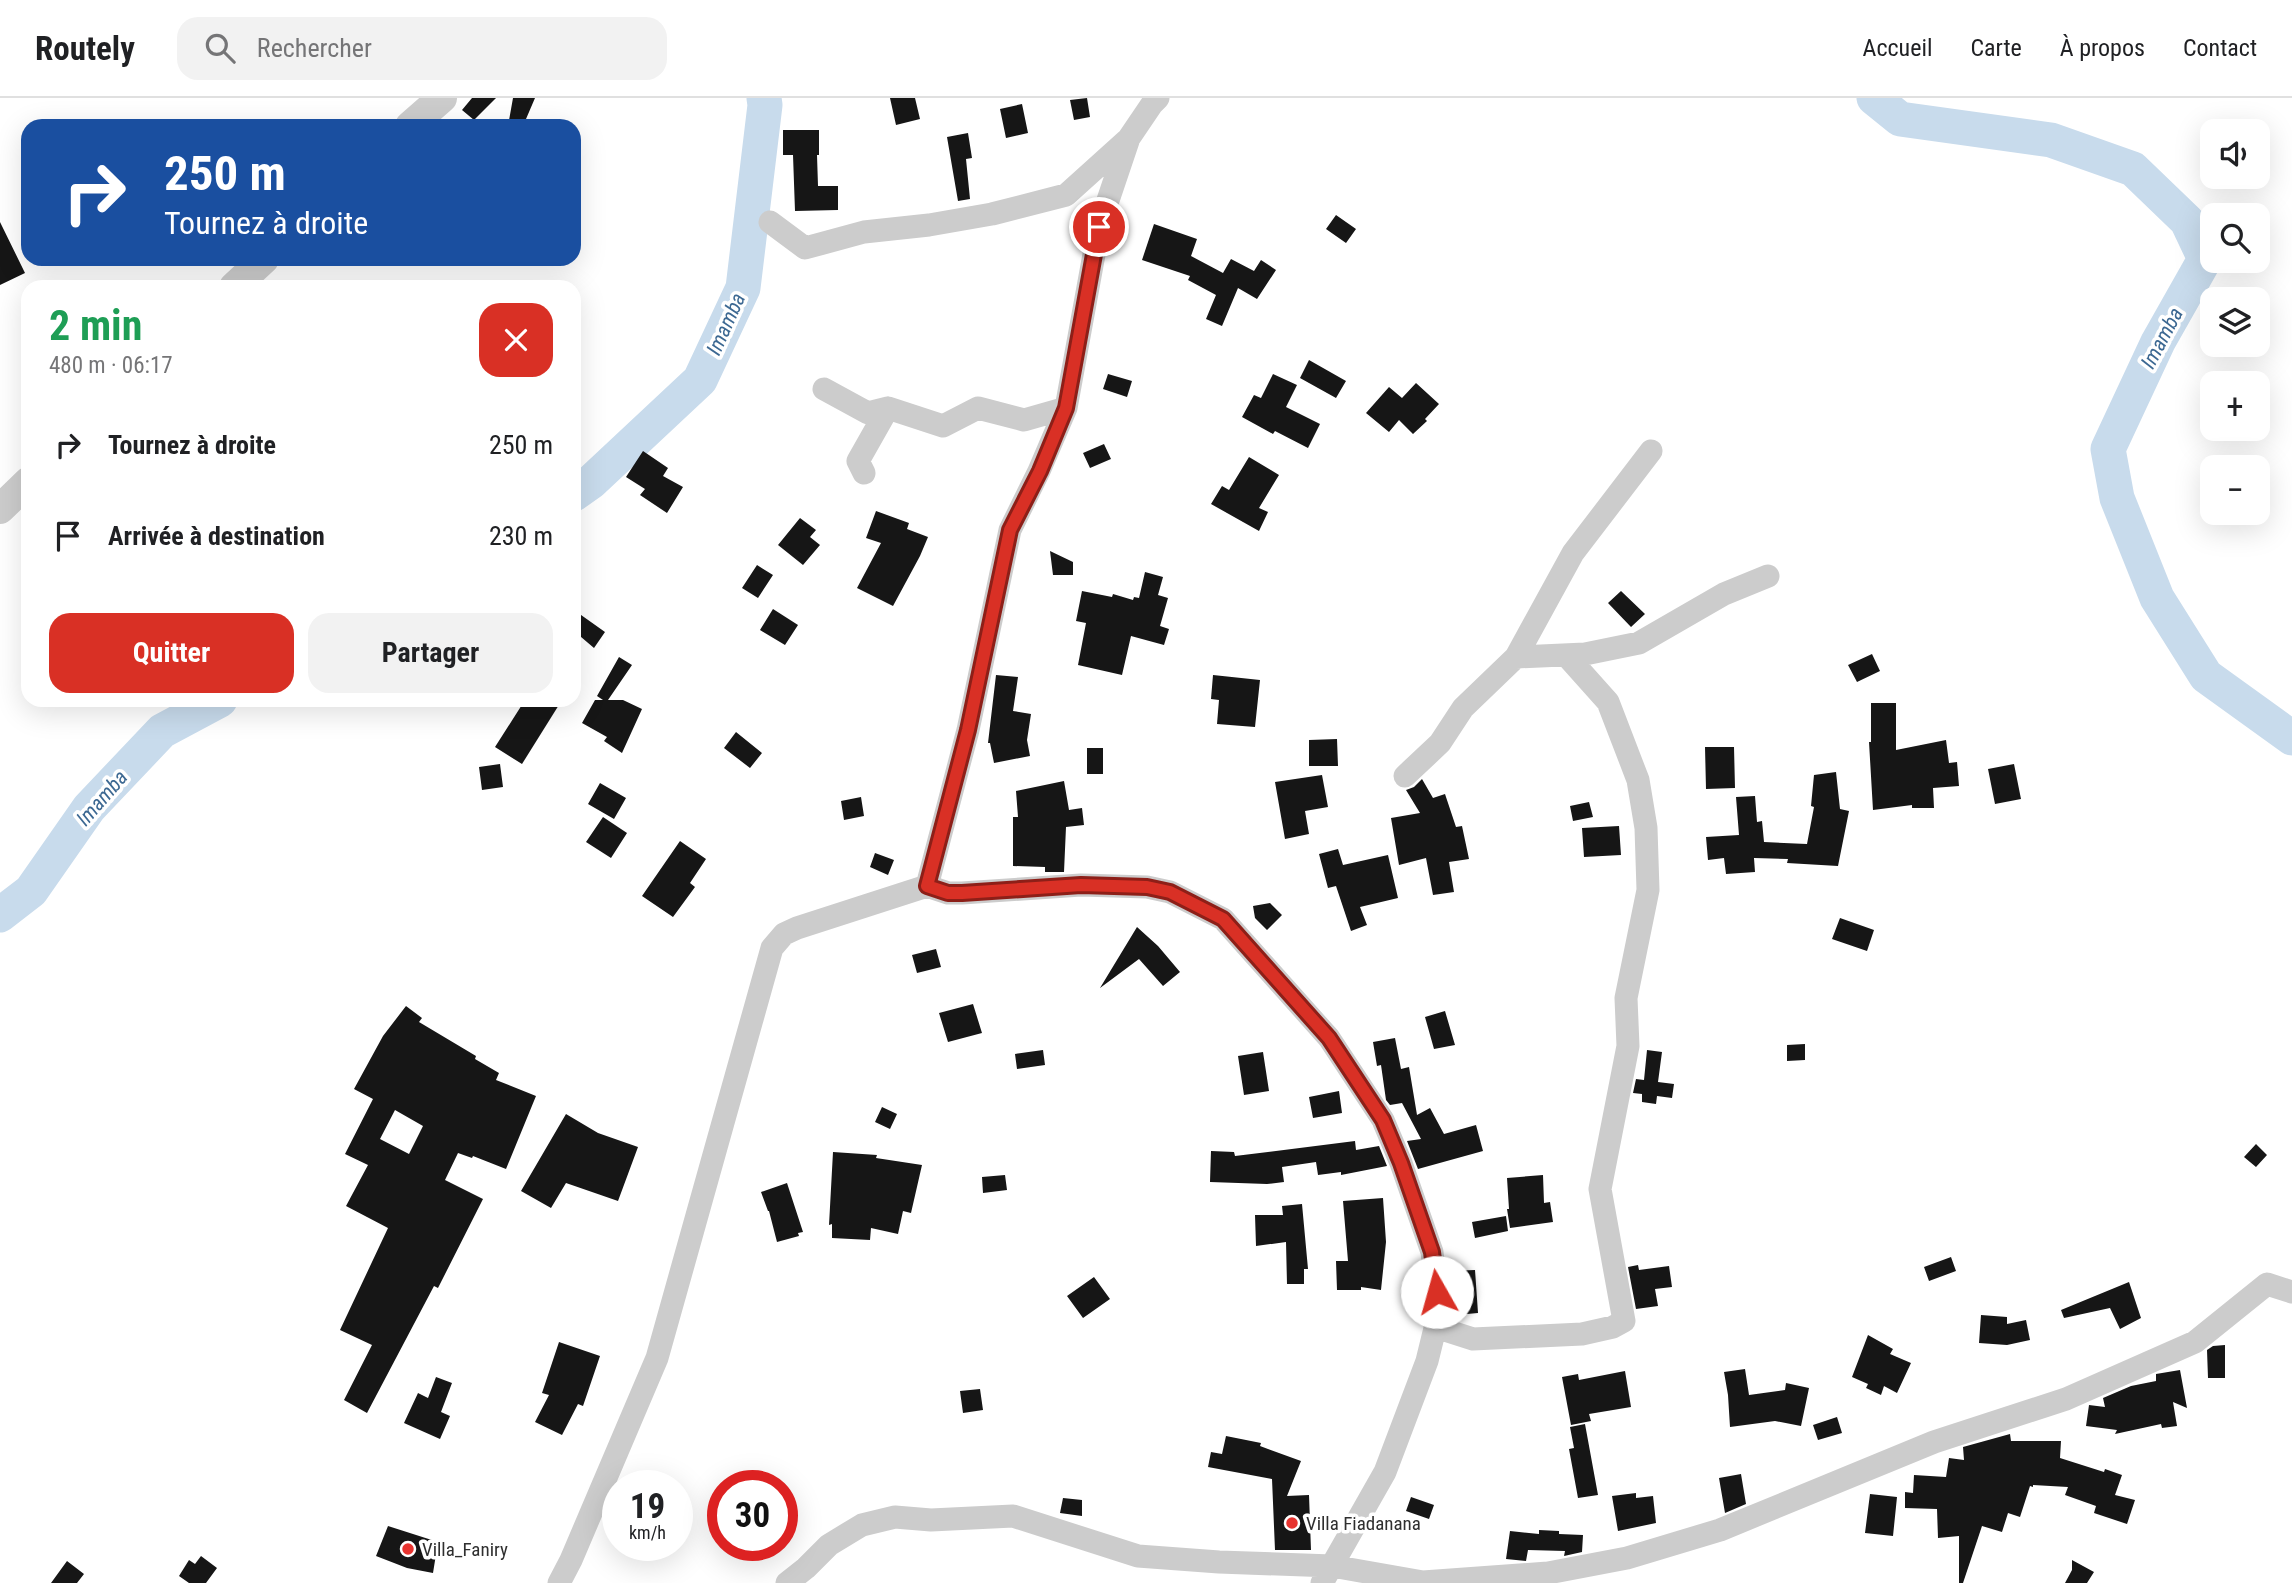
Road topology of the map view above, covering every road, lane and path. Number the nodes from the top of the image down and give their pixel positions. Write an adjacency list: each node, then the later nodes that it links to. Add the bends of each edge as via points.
1 (442, 98): 3 (street)
2 (1158, 98): 4 (street)
3 (418, 119)
4 (1129, 138): 5 (street, via 1066,195 992,214 864,232 805,248); 10 (street, via 1099,227)
5 (770, 222)
6 (256, 266): 7 (street)
7 (242, 280)
8 (824, 389): 9 (street, via 868,412)
9 (888, 408): 10 (street, via 943,426 978,408 1024,420); 12 (street, via 858,461)
10 (1066, 408): 19 (street, via 1010,530 968,730)
11 (1651, 451): 17 (street, via 1573,554)
12 (864, 473)
13 (21, 489): 14 (street)
14 (0, 509)
15 (1768, 576): 16 (street, via 1724,594 1639,643)
16 (1566, 655): 17 (street); 21 (street, via 1608,702 1638,780 1646,828 1648,890 1626,998 1628,1046 1600,1189 1624,1321 1582,1334 1474,1339 1448,1331)
17 (1516, 657): 18 (street, via 1463,708 1440,743)
18 (1405, 776)
19 (927, 886): 21 (street, via 948,893 1081,885 1147,887 1170,892 1223,919 1329,1038 1383,1120 1432,1252); 23 (street, via 797,928 772,948 657,1359)
20 (2292, 1292): 22 (street, via 2267,1284 2195,1342 2066,1399 1934,1442 1720,1530 1627,1558 1548,1573 1423,1582)
21 (1440, 1312): 22 (street, via 1427,1361 1385,1472)
22 (1327, 1574): 24 (street, via 1138,1556 1013,1516 895,1517 862,1525 840,1538)
23 (559, 1583)
24 (787, 1583)

